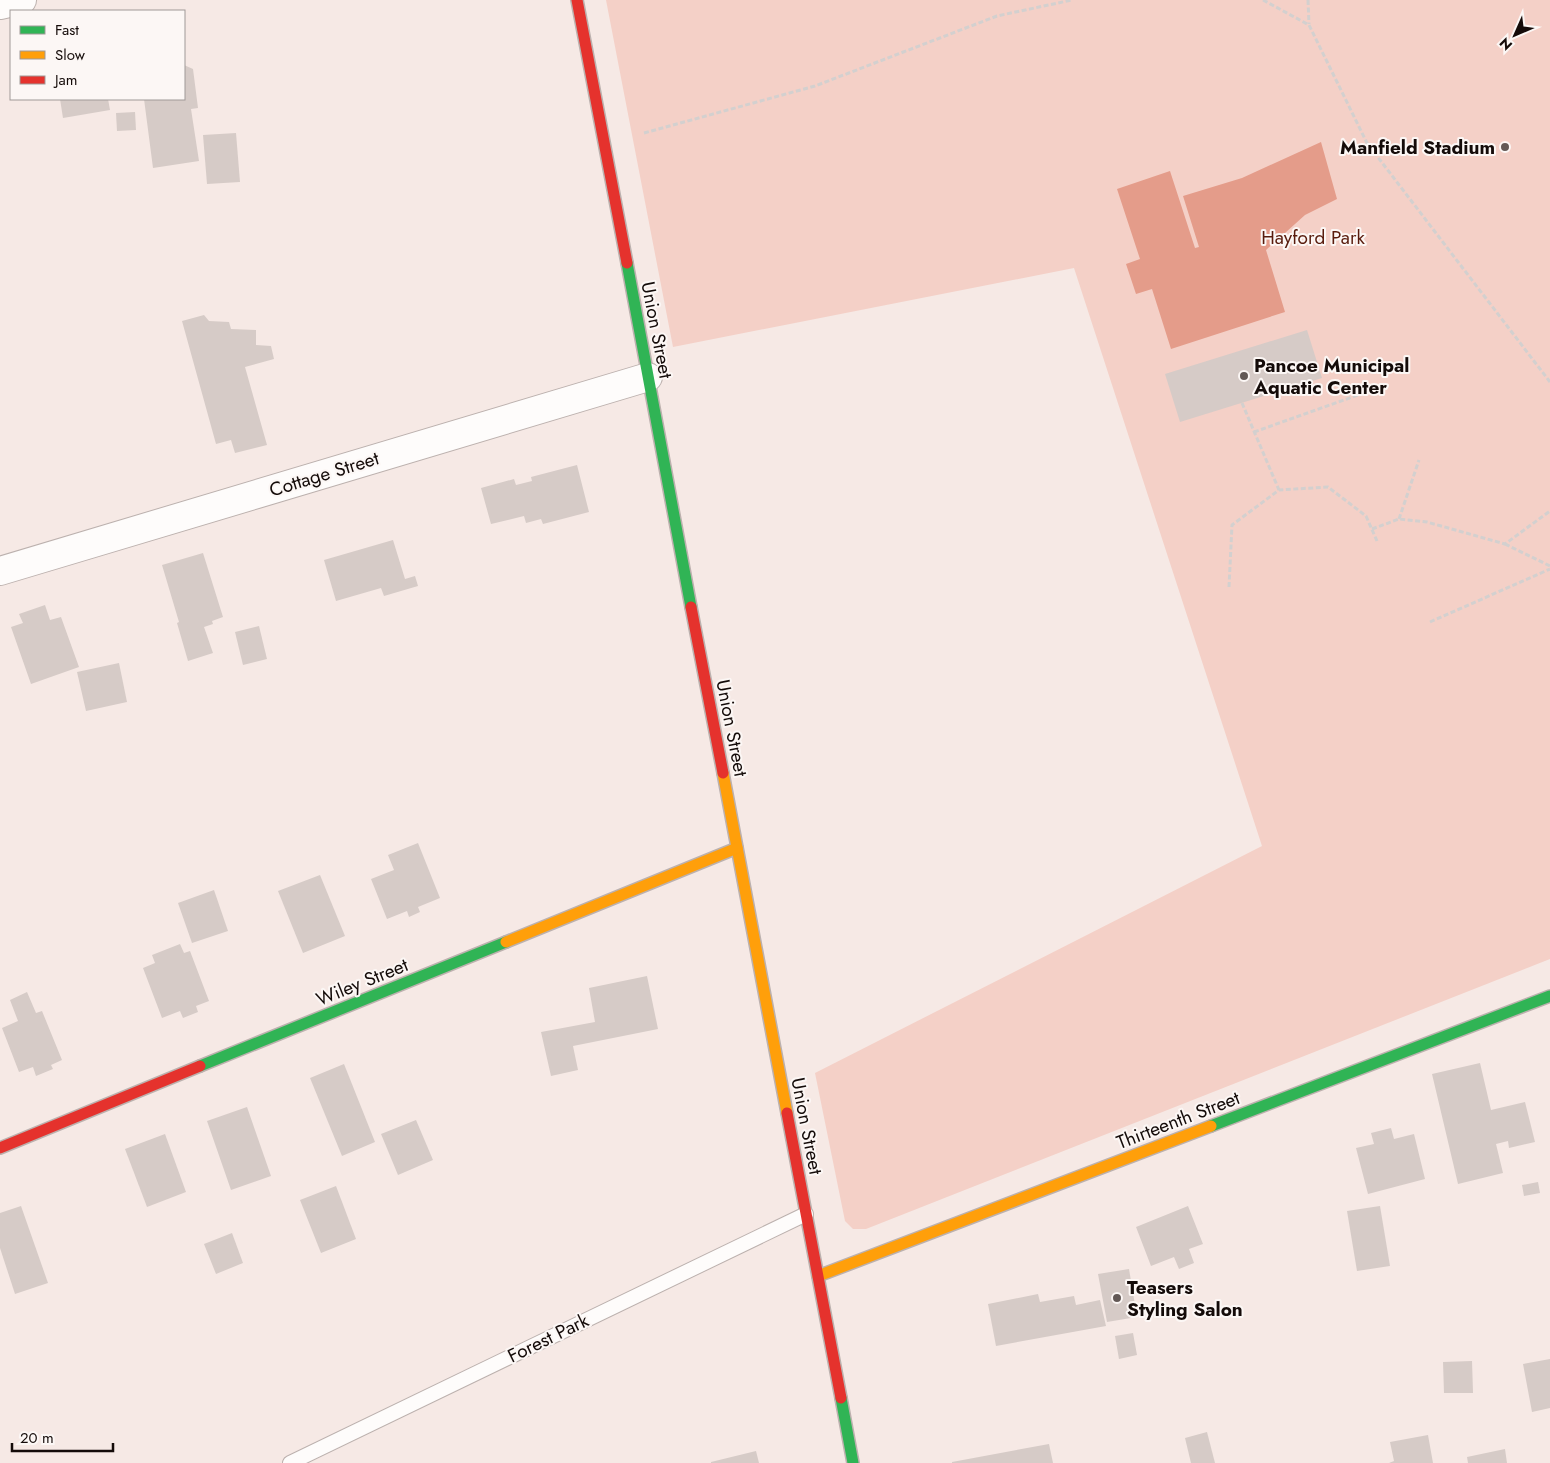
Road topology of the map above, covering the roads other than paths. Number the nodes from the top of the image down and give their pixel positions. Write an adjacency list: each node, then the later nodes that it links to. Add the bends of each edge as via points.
1 (22, 0): 3 (street)
2 (577, 0): 4 (street, Union Street)
3 (0, 5)
4 (648, 377): 5 (street, Cottage Street); 6 (street, Union Street)
5 (0, 570)
6 (737, 848): 8 (street, Wiley Street); 9 (street, Union Street)
7 (1550, 996): 10 (street, Thirteenth Street)
8 (0, 1148)
9 (806, 1214): 10 (street, Union Street); 11 (lane, Forest Park)
10 (818, 1276): 12 (street, Union Street)
11 (290, 1463)
12 (853, 1463)

